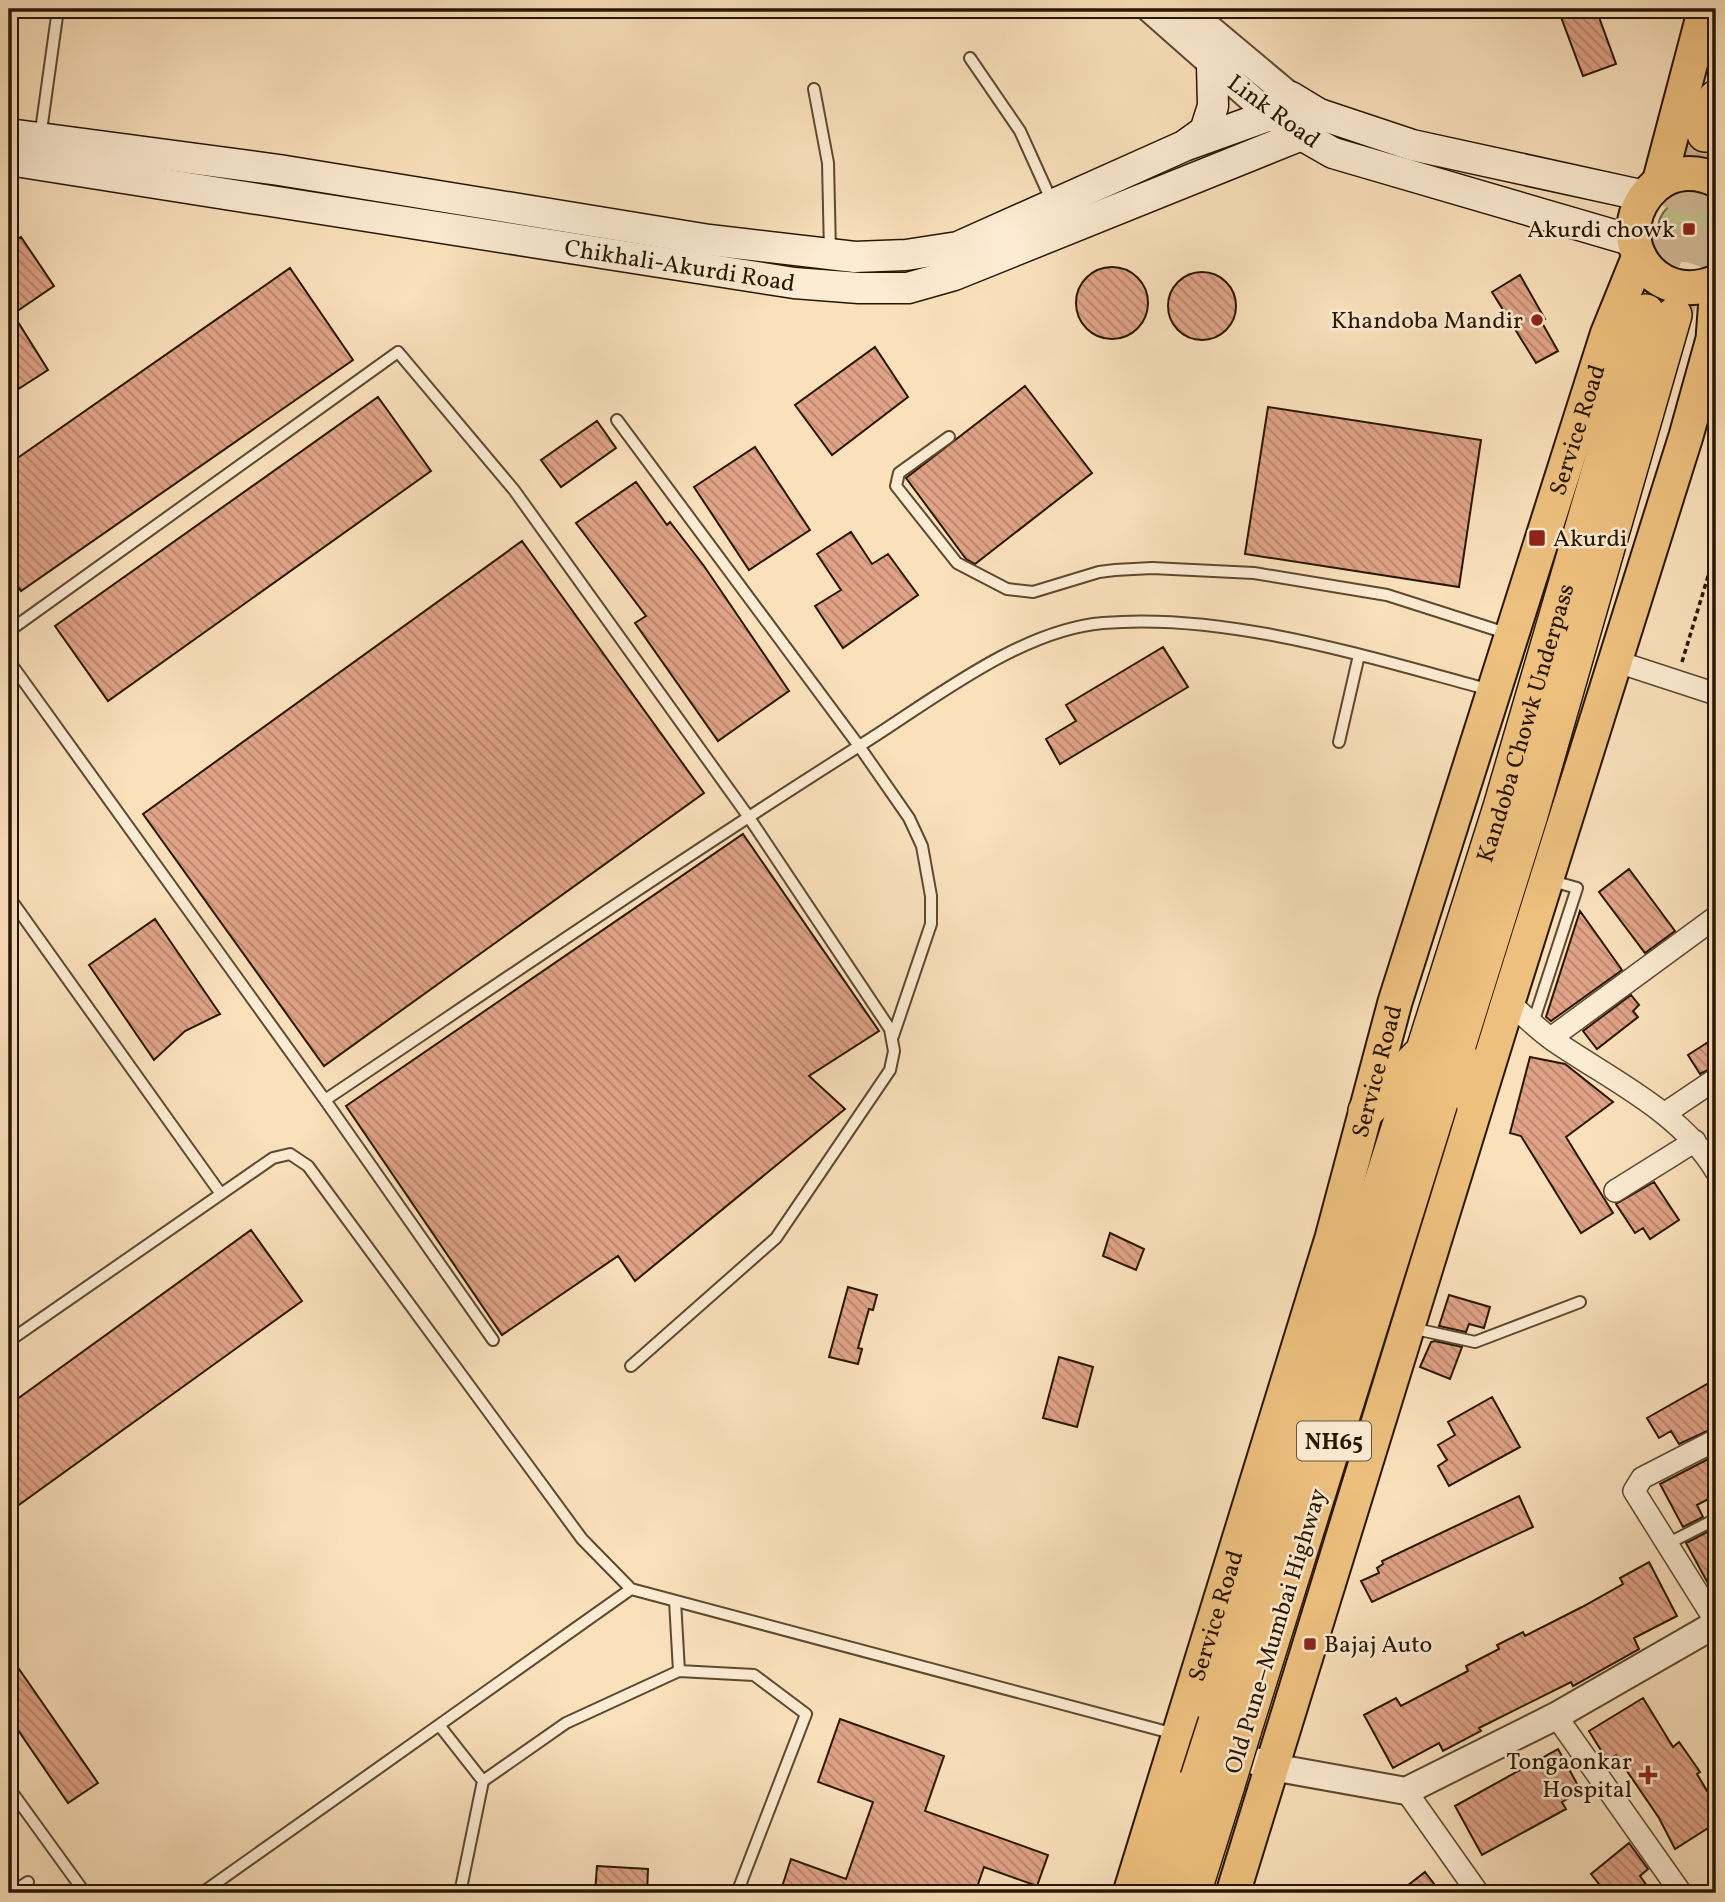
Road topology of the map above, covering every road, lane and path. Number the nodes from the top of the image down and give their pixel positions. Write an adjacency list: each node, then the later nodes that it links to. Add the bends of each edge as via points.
1 (58, 9): 14 (lane)
2 (1150, 9): 6 (street, Link Road)
3 (1186, 9): 9 (street, Link Road)
4 (1705, 9): 18 (main road)
5 (970, 58): 19 (lane, via 1020,131)
6 (1212, 65): 9 (street, Link Road); 15 (main road, via 1213,106 1205,131)
7 (814, 89): 21 (lane, via 828,163)
8 (1716, 98): 12 (highway)
9 (1280, 106): 10 (main road, Link Road); 13 (main road, Link Road); 15 (main road, Chikhali-Akurdi Road)
10 (1319, 114): 13 (main road, Chikhali-Akurdi Road); 18 (main road, Link Road, via 1412,145)
11 (9, 134): 14 (main road, Chikhali-Akurdi Road)
12 (1705, 134)
13 (1299, 136): 16 (main road, Chikhali-Akurdi Road, via 954,275 908,288 794,283); 20 (main road, Link Road, via 1333,153)
14 (39, 138): 21 (main road, Chikhali-Akurdi Road)
15 (1184, 146): 19 (main road, Chikhali-Akurdi Road)
16 (9, 160)
17 (1716, 180): 18 (main road, via 1685,173)
18 (1652, 189): 20 (main road, via 1635,215)
19 (1053, 204): 21 (main road, Chikhali-Akurdi Road, via 958,247 906,255)
20 (1636, 248): 22 (main road, via 1654,275 1674,286 1696,288); 29 (main road, Service Road)
21 (830, 255)
22 (1716, 282)
23 (1716, 299): 32 (main road, via 1713,339 1703,377)
24 (1660, 314): 46 (highway, Kandoba Chowk Underpass / NH65, via 1501,807)
25 (617, 420): 37 (lane)
26 (948, 437): 29 (lane, via 899,473 896,486 957,563 1007,589 1033,592 1115,570 1254,573 1387,595)
27 (1712, 563): 33 (path)
28 (9, 631): 38 (lane, via 398,352 514,490)
29 (1511, 635): 34 (main road, Service Road)
30 (1359, 655): 34 (lane); 36 (lane); 37 (lane, via 1304,641 1184,623 1103,623 1052,632 982,669)
31 (9, 661): 48 (lane)
32 (1615, 661): 33 (street); 39 (main road)
33 (1676, 681): 35 (street)
34 (1494, 690): 50 (main road, Service Road, via 1395,1002)
35 (1716, 694)
36 (1339, 742)
37 (859, 746): 38 (lane); 44 (lane, via 909,818 928,864 932,896 931,924)
38 (748, 816): 44 (lane); 48 (lane)
39 (1546, 879): 42 (main road); 43 (lane, via 1577,888)
40 (9, 897): 55 (lane)
41 (1716, 917): 45 (street)
42 (1508, 1002): 43 (street); 49 (main road)
43 (1532, 1023): 45 (street)
44 (892, 1038): 60 (lane, via 890,1070 776,1238)
45 (1551, 1038): 51 (street)
46 (1441, 1050): 49 (highway); 50 (highway); 73 (highway, Old Pune–Mumbai Highway / NH65, bridge)
47 (1716, 1079): 51 (street)
48 (325, 1100): 58 (lane)
49 (1475, 1106): 57 (main road)
50 (1366, 1111): 70 (main road, Service Road, via 1332,1238)
51 (1664, 1114): 52 (street)
52 (1695, 1141): 53 (street); 54 (street)
53 (1716, 1171)
54 (1615, 1191)
55 (221, 1194): 59 (lane); 64 (lane, via 273,1158 290,1154 308,1166 582,1539)
56 (1580, 1302): 57 (lane, via 1475,1342)
57 (1407, 1327): 71 (main road)
58 (494, 1340)
59 (9, 1341)
60 (631, 1366)
61 (1716, 1440): 63 (street, via 1636,1484 1634,1491)
62 (1716, 1519): 63 (lane)
63 (1667, 1544): 66 (street)
64 (631, 1589): 65 (lane); 69 (lane)
65 (675, 1601): 67 (lane); 70 (lane)
66 (1716, 1623): 68 (street)
67 (679, 1671): 72 (lane, via 566,1723); 81 (lane, via 754,1675 806,1714)
68 (1556, 1716): 75 (street); 87 (street)
69 (439, 1725): 72 (lane); 79 (lane)
70 (1178, 1735): 71 (street); 82 (main road, Service Road)
71 (1272, 1767): 75 (street); 85 (main road)
72 (483, 1781): 80 (lane)
73 (1213, 1782): 83 (highway, Old Pune–Mumbai Highway / NH65); 84 (highway, Old Pune–Mumbai Highway / NH65)
74 (9, 1788): 78 (lane)
75 (1406, 1791): 86 (street)
76 (28, 1882): 77 (lane)
77 (11, 1893)
78 (85, 1893)
79 (202, 1893)
80 (460, 1893)
81 (737, 1893)
82 (1130, 1893)
83 (1163, 1893)
84 (1193, 1893)
85 (1233, 1893)
86 (1478, 1893)
87 (1681, 1893)

